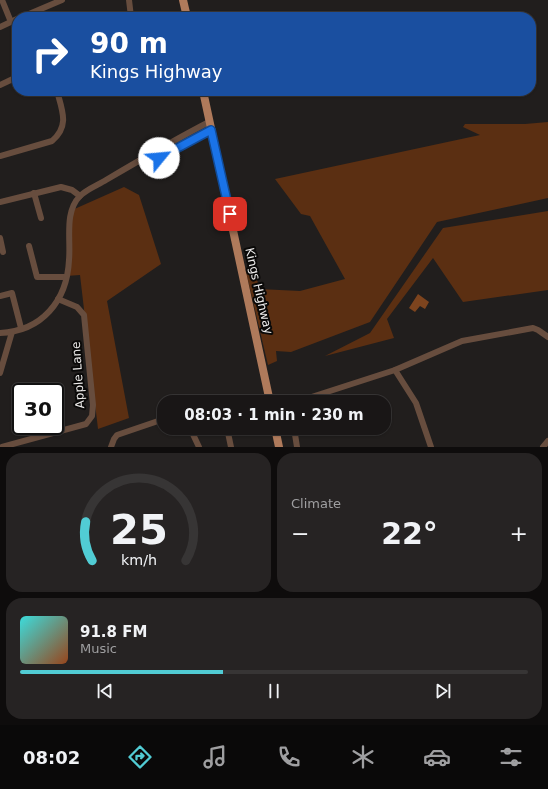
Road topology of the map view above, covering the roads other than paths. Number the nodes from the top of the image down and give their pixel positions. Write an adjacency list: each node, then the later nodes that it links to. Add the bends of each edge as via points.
1 (2, 0): 8 (street)
2 (62, 0): 5 (street)
3 (129, 0): 6 (street)
4 (183, 0): 7 (main road)
5 (34, 12)
6 (130, 12)
7 (186, 12)
8 (12, 17)
9 (12, 21): 10 (street)
10 (0, 27)
11 (12, 80): 12 (street)
12 (0, 85)
13 (57, 96): 17 (street, via 63,121 59,135 52,141)
14 (204, 96): 15 (main road, Kings Highway)
15 (209, 122): 16 (main road, Kings Highway); 18 (street)
16 (211, 130): 18 (street, via 159,158); 35 (main road, Kings Highway)
17 (0, 156)
18 (140, 161): 20 (street)
19 (34, 192): 20 (street, via 66,187); 21 (street); 22 (street)
20 (80, 196): 26 (street, via 70,215)
21 (0, 202)
22 (41, 218)
23 (0, 238): 25 (street)
24 (30, 246): 26 (street, via 37,276)
25 (3, 252)
26 (66, 277): 28 (street)
27 (0, 296): 29 (street, via 12,293)
28 (58, 299): 29 (street, via 46,316 35,324); 43 (street, Apple Lane, via 77,307 84,315 92,416 86,424)
29 (21, 328): 30 (street)
30 (12, 332): 31 (street); 34 (street)
31 (0, 333)
32 (548, 337): 33 (street, via 533,328 462,341)
33 (395, 370): 36 (street); 49 (street, via 416,403)
34 (0, 373)
35 (268, 395)
36 (318, 395)
37 (157, 421): 44 (street, via 117,435)
38 (193, 435): 45 (street)
39 (228, 435): 46 (street)
40 (276, 435): 47 (main road)
41 (295, 435): 48 (street)
42 (548, 441): 50 (street)
43 (2, 447)
44 (111, 447)
45 (199, 447)
46 (231, 447)
47 (279, 447)
48 (298, 447)
49 (431, 447)
50 (543, 447)

